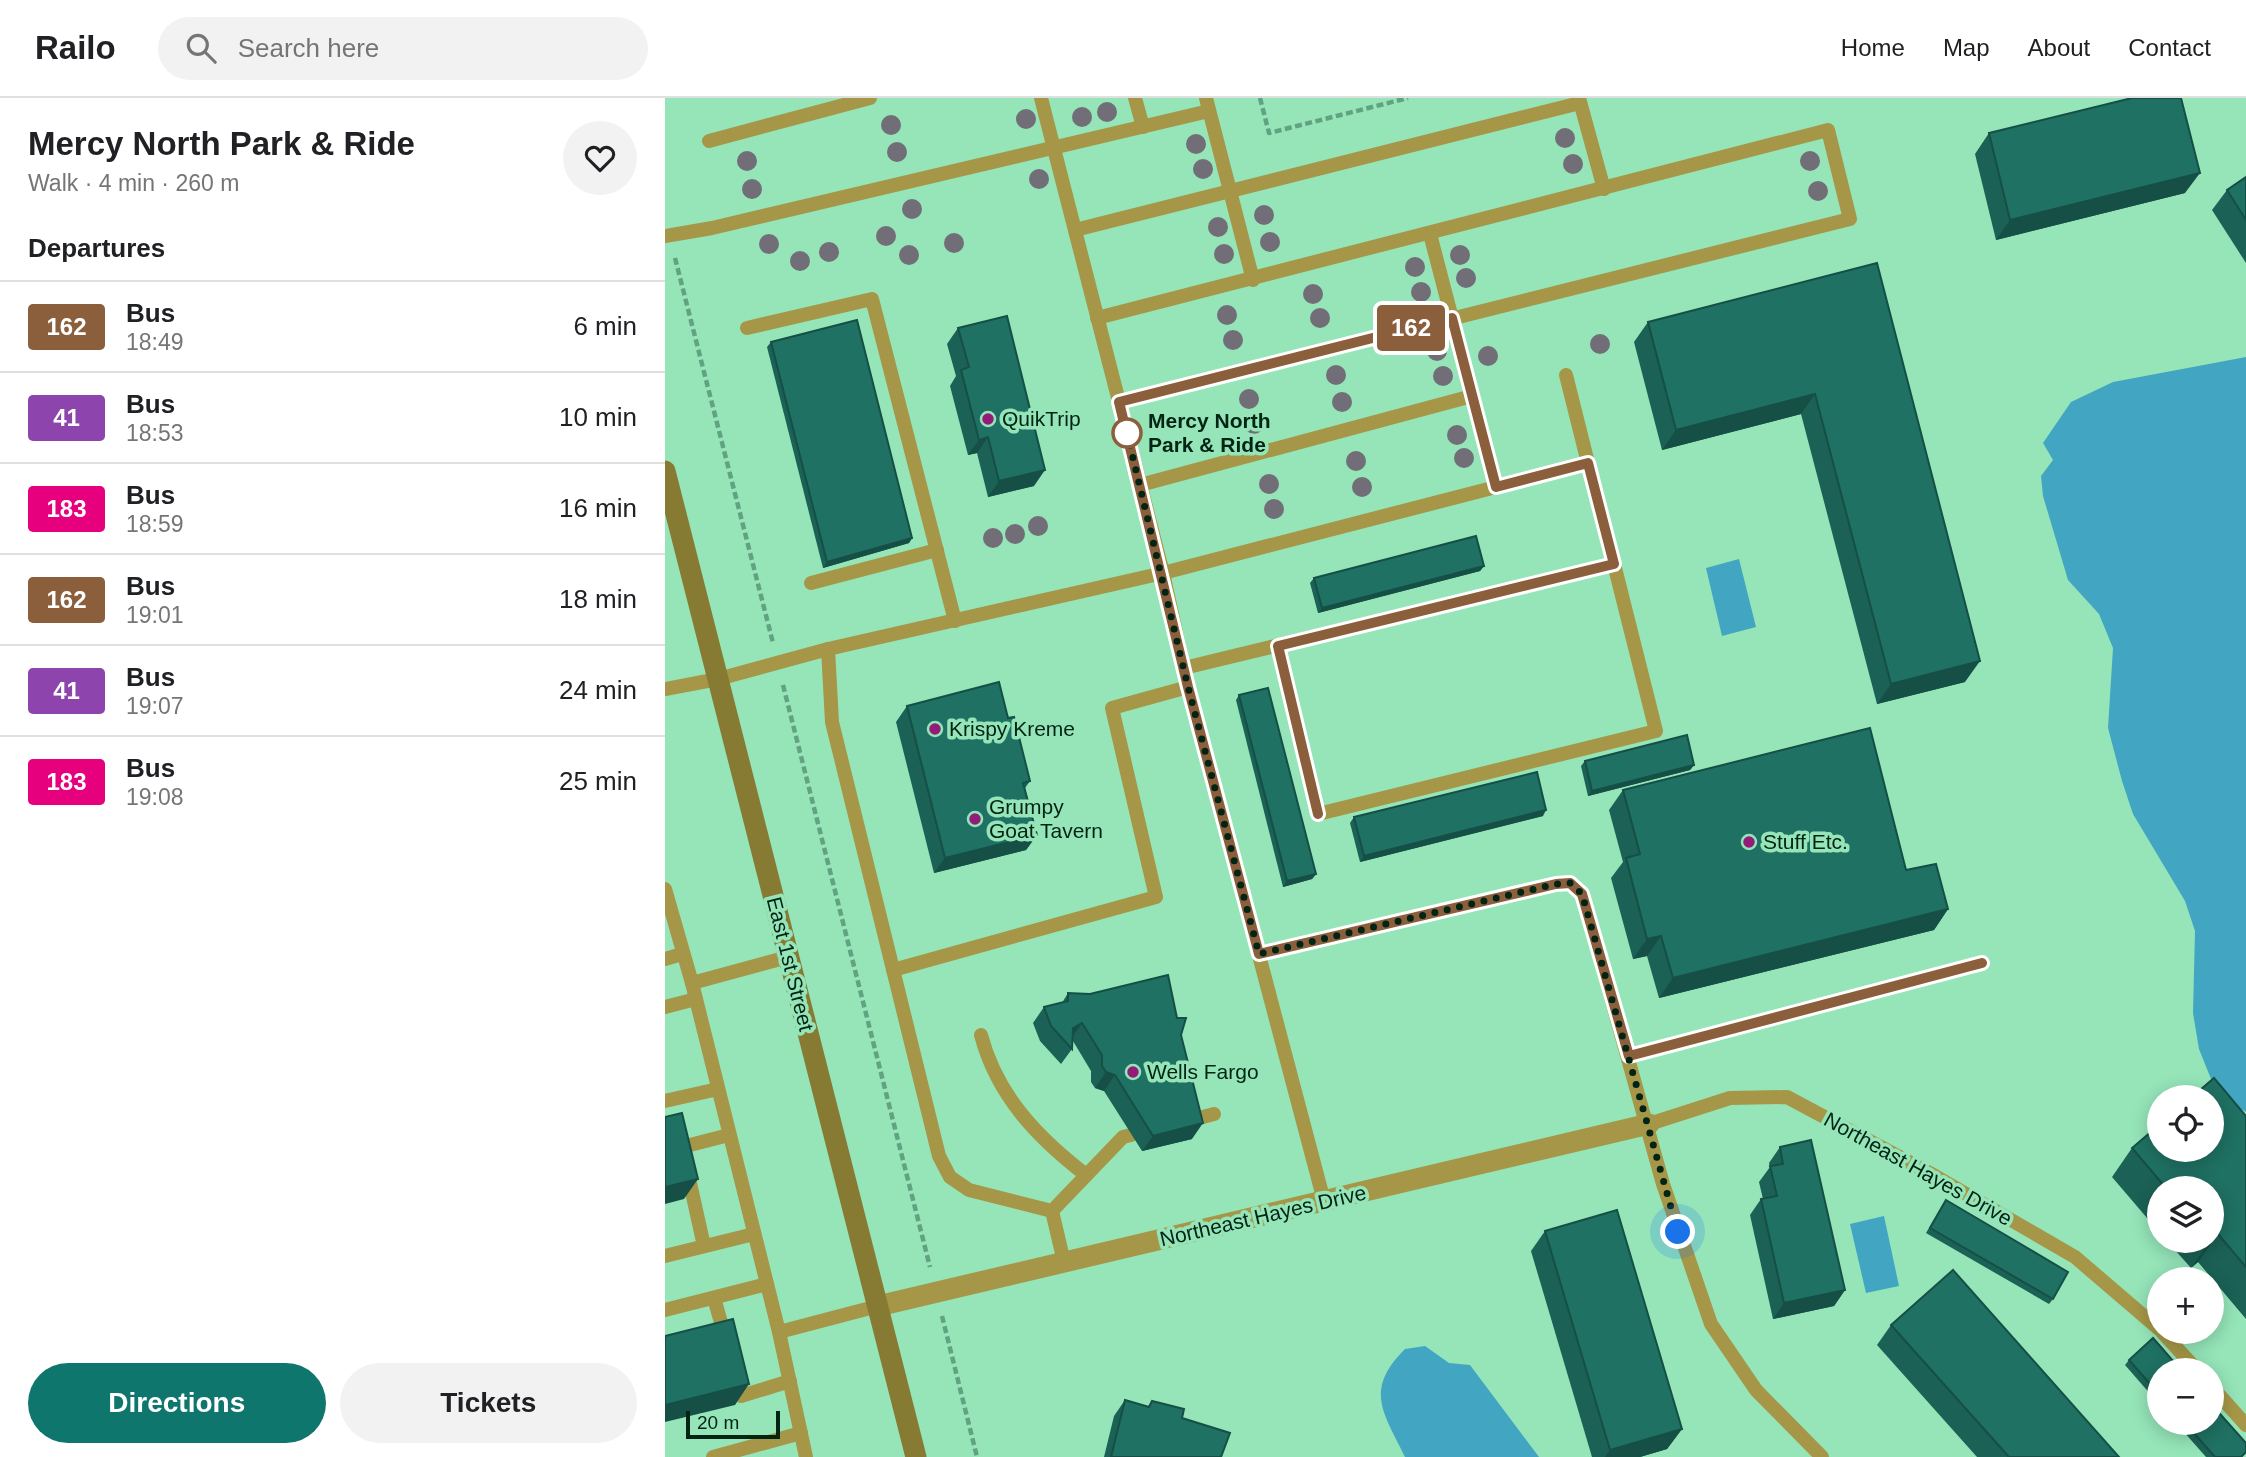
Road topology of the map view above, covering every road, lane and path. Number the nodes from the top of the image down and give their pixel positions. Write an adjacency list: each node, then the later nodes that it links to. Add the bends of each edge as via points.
1 (870, 98): 9 (lane)
2 (1041, 98): 10 (lane)
3 (1135, 98): 8 (lane)
4 (1260, 98): 5 (path, via 1269,133)
5 (1408, 98)
6 (1579, 100): 11 (lane); 12 (lane)
7 (1208, 104): 8 (lane); 12 (lane)
8 (1143, 127): 10 (lane)
9 (709, 141)
10 (1053, 146): 13 (lane); 15 (lane)
11 (1604, 189): 14 (lane); 18 (lane, via 1828,130 1850,219)
12 (1231, 192): 13 (lane); 16 (lane)
13 (1075, 230): 17 (lane)
14 (1430, 234): 16 (lane); 18 (lane)
15 (667, 235): 34 (path)
16 (1253, 280): 17 (lane)
17 (1097, 318): 22 (lane)
18 (1452, 318): 21 (lane); 22 (lane)
19 (747, 328): 27 (lane, via 872,299)
20 (1566, 375): 23 (lane)
21 (1472, 396): 25 (lane); 26 (lane)
22 (1119, 402): 25 (lane)
23 (1588, 463): 26 (lane); 28 (lane)
24 (665, 471): 36 (main road, East 1st Street)
25 (1140, 485): 29 (lane)
26 (1496, 487): 29 (lane)
27 (937, 550): 30 (lane); 31 (lane)
28 (1614, 564): 32 (lane); 32 (lane, via 1656,731 1318,814)
29 (1163, 573): 31 (lane); 35 (lane)
30 (811, 583)
31 (955, 621): 33 (lane)
32 (1278, 646): 35 (lane)
33 (828, 649): 34 (lane); 45 (lane, via 832,722)
34 (778, 664): 36 (lane); 66 (path)
35 (1184, 668): 37 (lane)
36 (718, 679): 38 (lane); 42 (main road, East 1st Street)
37 (1188, 687): 41 (lane); 45 (lane, via 1112,708 1156,897)
38 (665, 689)
39 (665, 888): 40 (lane)
40 (682, 954): 43 (lane); 46 (lane)
41 (1259, 954): 50 (lane, via 1570,883 1582,894); 59 (lane)
42 (789, 957): 46 (lane); 68 (main road, East 1st Street)
43 (665, 959)
44 (1982, 963): 50 (lane)
45 (893, 970): 60 (lane, via 939,1156 950,1177 969,1190)
46 (692, 983): 47 (lane)
47 (696, 999): 48 (lane); 51 (lane)
48 (665, 1007)
49 (981, 1035): 58 (lane, via 989,1063 1025,1121)
50 (1629, 1056): 55 (lane)
51 (718, 1089): 52 (lane); 56 (lane)
52 (665, 1101)
53 (1215, 1114): 54 (lane)
54 (1188, 1121)
55 (1649, 1124): 59 (street, Northeast Hayes Drive); 70 (lane, Northeast Hayes Drive, via 1730,1098 1787,1097 2075,1257); 82 (lane, via 1663,1184 1711,1324 1756,1390)
56 (729, 1135): 61 (lane); 62 (lane, via 682,1147)
57 (1127, 1136): 58 (lane)
58 (1086, 1175): 60 (lane)
59 (1324, 1201): 64 (street, Northeast Hayes Drive)
60 (1052, 1211): 64 (lane)
61 (754, 1234): 62 (lane); 65 (lane)
62 (704, 1246): 63 (lane)
63 (665, 1256)
64 (1064, 1262): 66 (street, Northeast Hayes Drive)
65 (767, 1284): 67 (lane); 71 (lane)
66 (935, 1292): 68 (street, Northeast Hayes Drive); 81 (path)
67 (714, 1298): 69 (lane); 74 (lane, via 741,1396)
68 (878, 1306): 71 (lane); 80 (main road, East 1st Street)
69 (665, 1310)
70 (2147, 1318)
71 (779, 1332): 74 (lane)
72 (2174, 1344): 73 (lane, Northeast Hayes Drive)
73 (2186, 1358)
74 (790, 1381): 77 (lane)
75 (2224, 1400): 76 (lane)
76 (2246, 1424)
77 (801, 1433): 78 (lane); 79 (lane)
78 (713, 1457)
79 (806, 1457)
80 (916, 1457)
81 (977, 1457)
82 (1822, 1457)

